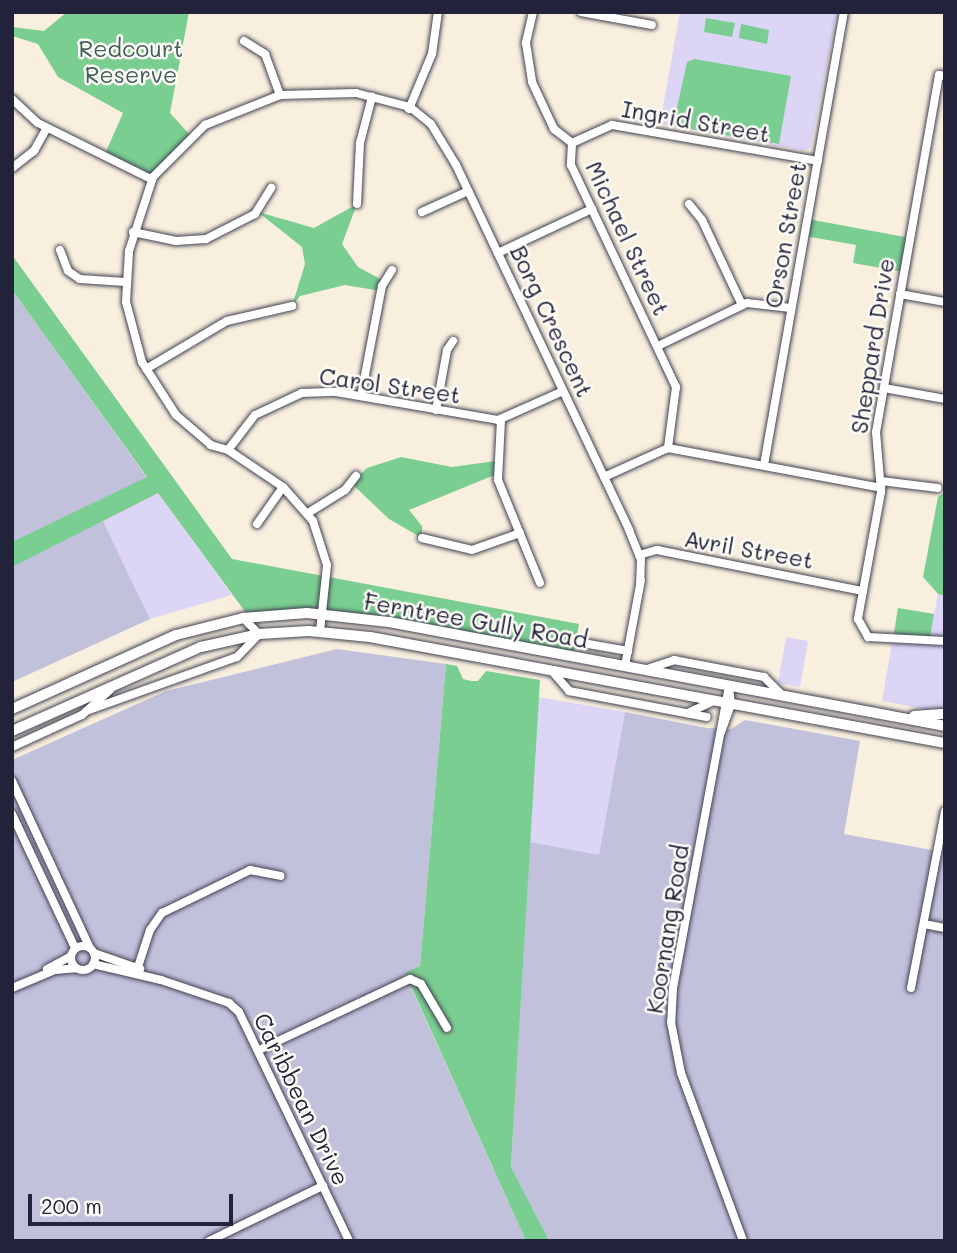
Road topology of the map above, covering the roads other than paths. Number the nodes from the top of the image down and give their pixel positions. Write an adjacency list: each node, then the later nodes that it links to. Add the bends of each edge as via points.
1 (438, 12): 11 (street, via 432,54)
2 (533, 12): 13 (street, Michael Street, via 526,43 531,77 554,129)
3 (581, 12): 5 (street)
4 (844, 12): 14 (street, Orson Street)
5 (652, 25)
6 (244, 41): 8 (street, via 265,54)
7 (945, 76): 28 (street, Sheppard Drive, via 939,75)
8 (280, 95): 9 (street, Borg Crescent, via 332,91); 16 (street, Borg Crescent, via 205,125 183,142)
9 (372, 97): 11 (street, Borg Crescent); 19 (street, via 360,143)
10 (12, 99): 12 (street)
11 (409, 110): 18 (street, Borg Crescent, via 436,131)
12 (47, 128): 15 (street, via 34,151); 16 (street)
13 (572, 143): 14 (street, Ingrid Street, via 612,125); 21 (street, Michael Street, via 569,160)
14 (818, 161): 32 (street, Orson Street)
15 (12, 168)
16 (152, 179): 23 (street, Borg Crescent)
17 (271, 188): 23 (street, via 258,212 206,239 176,241)
18 (468, 191): 22 (street); 25 (street, Borg Crescent)
19 (357, 204)
20 (689, 204): 30 (street, via 700,216)
21 (592, 209): 25 (street); 34 (street, Michael Street)
22 (422, 212)
23 (133, 232): 27 (street, Borg Crescent)
24 (60, 250): 27 (street, via 68,271 80,279)
25 (498, 253): 37 (street, Borg Crescent)
26 (391, 270): 38 (street, via 382,286)
27 (125, 282): 35 (street, Borg Crescent, via 127,319)
28 (900, 294): 29 (street); 36 (street, Sheppard Drive)
29 (945, 302)
30 (742, 305): 32 (street, via 757,302); 34 (street)
31 (292, 306): 35 (street, via 227,321)
32 (791, 308): 44 (street, Orson Street)
33 (453, 341): 40 (street)
34 (658, 346): 42 (street, Michael Street, via 677,390)
35 (146, 369): 43 (street, Borg Crescent, via 186,424 211,445)
36 (884, 388): 39 (street); 47 (street, Sheppard Drive, via 875,440)
37 (563, 391): 41 (street); 45 (street, Borg Crescent)
38 (362, 396): 40 (street, Carol Street); 43 (street, Carol Street, via 321,391 288,396 255,415)
39 (945, 399)
40 (436, 410): 41 (street, Carol Street)
41 (501, 420): 52 (street, via 497,474)
42 (668, 448): 44 (street); 45 (street)
43 (228, 450): 48 (street, Borg Crescent)
44 (764, 465): 47 (street)
45 (603, 475): 54 (street, Borg Crescent)
46 (356, 477): 50 (street, via 345,490)
47 (881, 484): 49 (street); 56 (street, Sheppard Drive)
48 (283, 486): 50 (street, Borg Crescent); 51 (street)
49 (939, 488)
50 (308, 513): 57 (street, Borg Crescent, via 326,558)
51 (257, 524)
52 (520, 533): 53 (street, via 472,550); 55 (street)
53 (422, 538)
54 (642, 554): 56 (street, Avril Street, via 665,553); 63 (street, Borg Crescent)
55 (540, 583)
56 (863, 589): 61 (street, Sheppard Drive, via 860,629 868,637)
57 (323, 614): 58 (main road, Ferntree Gully Road); 59 (street, Borg Crescent); 64 (main road, Ferntree Gully Road)
58 (243, 618): 60 (street); 71 (main road, Ferntree Gully Road, via 149,645)
59 (320, 631): 60 (main road, Ferntree Gully Road); 65 (main road, Ferntree Gully Road)
60 (259, 635): 67 (main road, Ferntree Gully Road, via 201,647); 72 (street, via 232,660)
61 (945, 641)
62 (577, 642): 63 (street)
63 (628, 652): 64 (street, Borg Crescent)
64 (625, 666): 66 (main road, Ferntree Gully Road)
65 (551, 670): 70 (main road, Ferntree Gully Road); 73 (street, via 569,691)
66 (643, 670): 68 (main road, Ferntree Gully Road); 69 (street, via 674,660 764,677)
67 (124, 678): 72 (street); 77 (main road, Ferntree Gully Road)
68 (729, 686): 69 (main road, Ferntree Gully Road); 70 (street, Koornang Road)
69 (783, 696): 75 (main road, Ferntree Gully Road)
70 (722, 702): 73 (street); 81 (main road, Ferntree Gully Road); 102 (street, Koornang Road, via 671,1022 678,1064)
71 (12, 709)
72 (89, 710): 78 (street)
73 (686, 713): 76 (street)
74 (945, 714): 75 (main road)
75 (889, 716): 79 (main road, Ferntree Gully Road)
76 (707, 717)
77 (38, 719): 78 (street); 80 (main road, Ferntree Gully Road)
78 (64, 724): 82 (street)
79 (945, 726)
80 (12, 731)
81 (945, 743)
82 (12, 747)
83 (12, 780): 89 (street)
84 (945, 811): 87 (street)
85 (12, 814): 90 (street)
86 (281, 876): 93 (street, via 250,870 162,913 152,925)
87 (924, 924): 88 (street); 96 (street)
88 (945, 928)
89 (92, 951): 90 (street, Caribbean Drive); 91 (street); 93 (street, Caribbean Drive)
90 (73, 952): 92 (street); 94 (street)
91 (93, 964): 92 (street); 93 (street, Caribbean Drive)
92 (76, 968): 94 (street)
93 (137, 971): 98 (street, Caribbean Drive, via 234,1007)
94 (33, 978): 95 (street)
95 (12, 988)
96 (911, 988)
97 (447, 1028): 98 (street, via 421,984 403,981)
98 (259, 1050): 99 (street, Caribbean Drive)
99 (323, 1186): 100 (street); 101 (street, Caribbean Drive)
100 (209, 1241)
101 (349, 1241)
102 (743, 1241)

